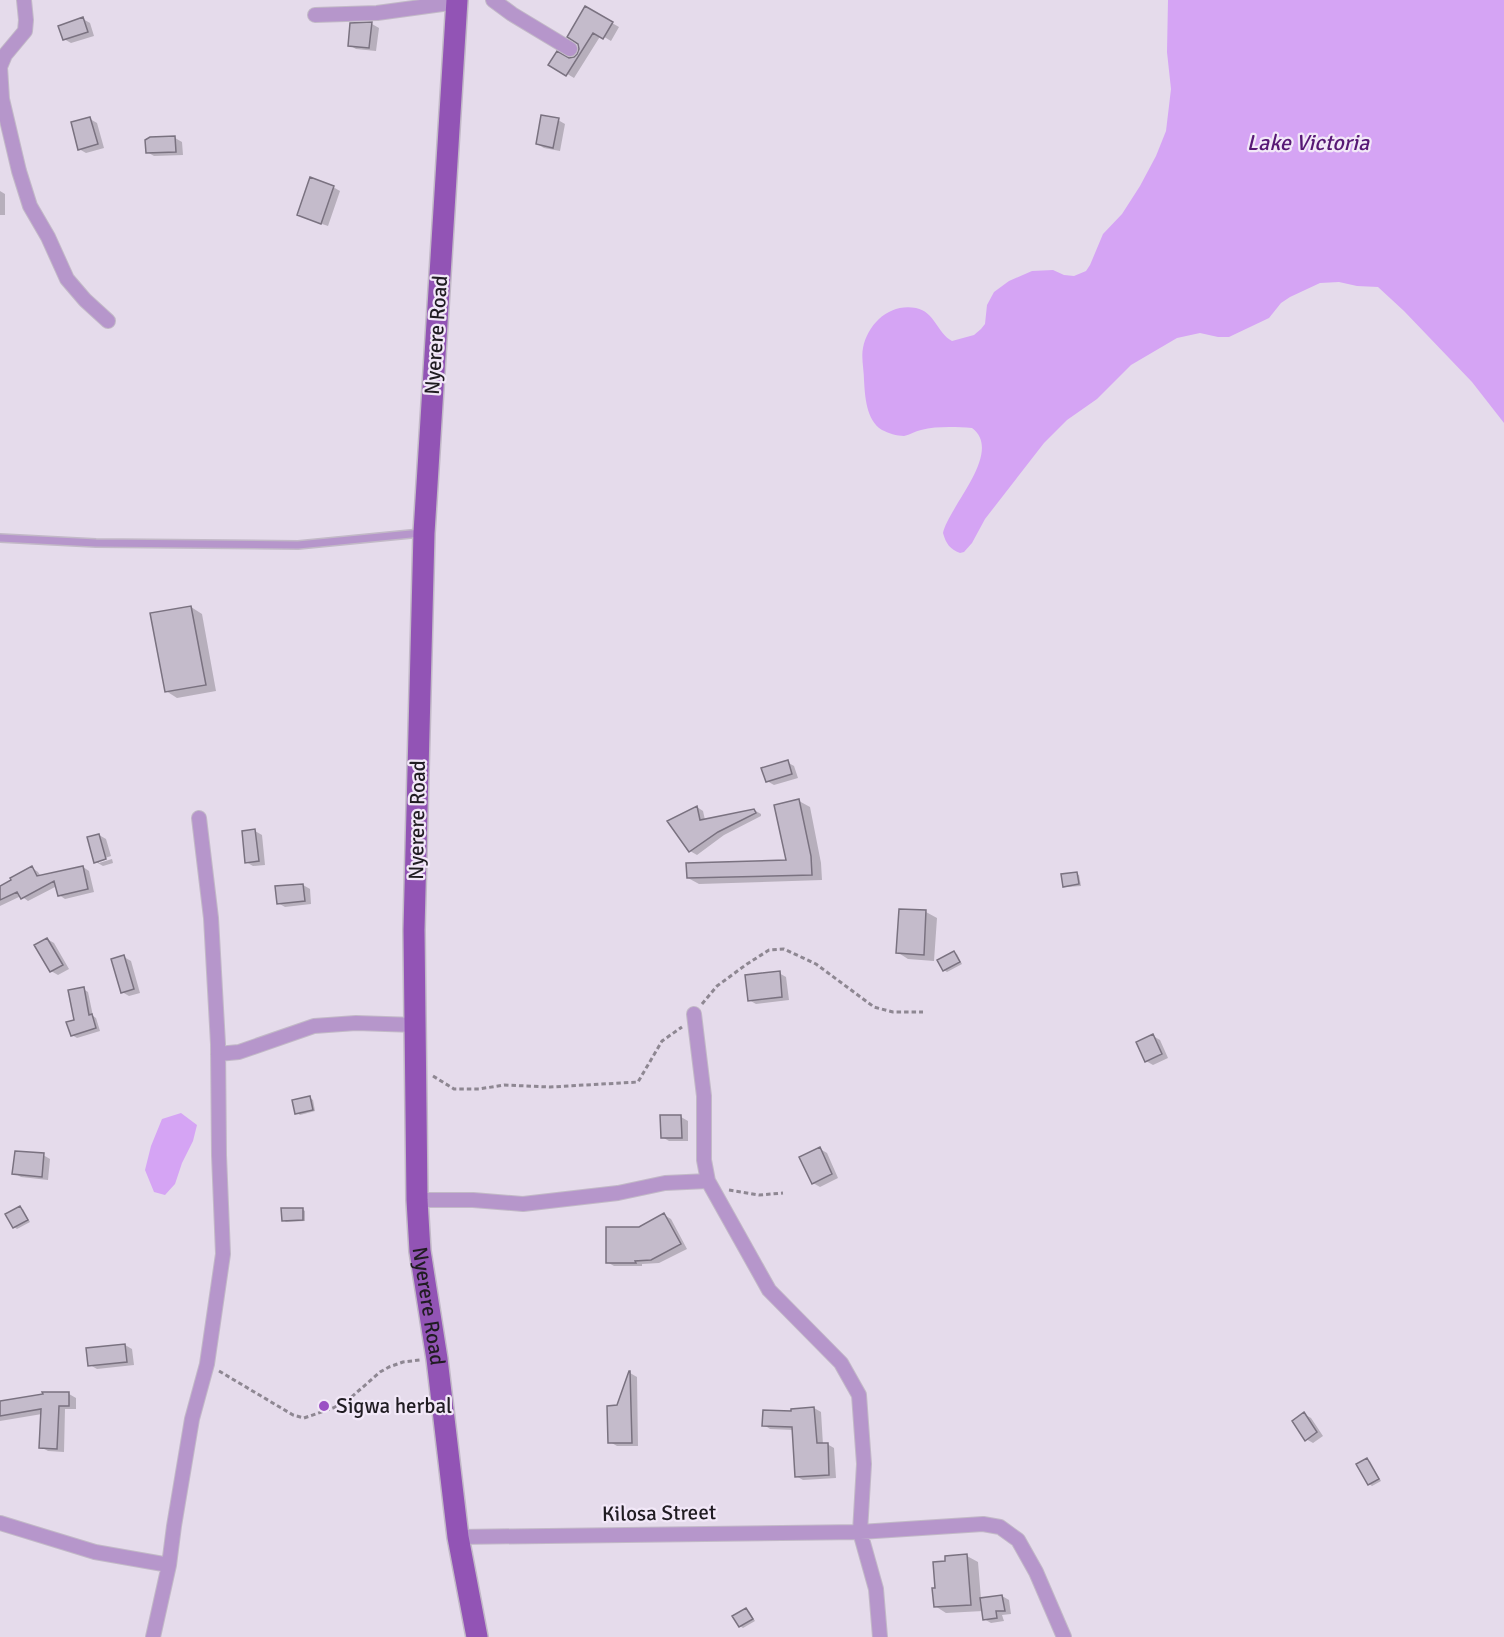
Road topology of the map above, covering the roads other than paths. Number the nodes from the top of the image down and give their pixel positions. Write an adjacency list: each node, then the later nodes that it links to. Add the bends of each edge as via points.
1 (24, 0): 6 (street, via 25,31 0,67 2,99 19,171 30,206 68,279)
2 (493, 0): 5 (street)
3 (457, 1): 4 (street, via 377,13); 7 (main road, Nyerere Road)
4 (315, 15)
5 (570, 49)
6 (108, 321)
7 (424, 533): 8 (lane, via 298,545); 11 (main road, Nyerere Road)
8 (0, 538)
9 (200, 818): 12 (street, via 211,918)
10 (694, 1014): 13 (street, via 704,1096 704,1160)
11 (415, 1025): 12 (street, via 314,1026 239,1052); 14 (main road, Nyerere Road)
12 (218, 1054): 18 (street, via 223,1254 207,1364 192,1419)
13 (708, 1181): 14 (street, via 664,1183 618,1193 523,1204); 16 (street, via 769,1290 841,1363 859,1395 864,1464)
14 (417, 1200): 17 (main road, Nyerere Road, via 420,1251)
15 (0, 1523): 18 (street, via 95,1552)
16 (860, 1532): 17 (street, Kilosa Street); 21 (street, via 876,1589); 22 (street, Kilosa Street, via 983,1524 1000,1527 1018,1540)
17 (458, 1537): 20 (main road, Nyerere Road)
18 (169, 1565): 19 (street)
19 (153, 1637)
20 (477, 1637)
21 (880, 1637)
22 (1064, 1637)

